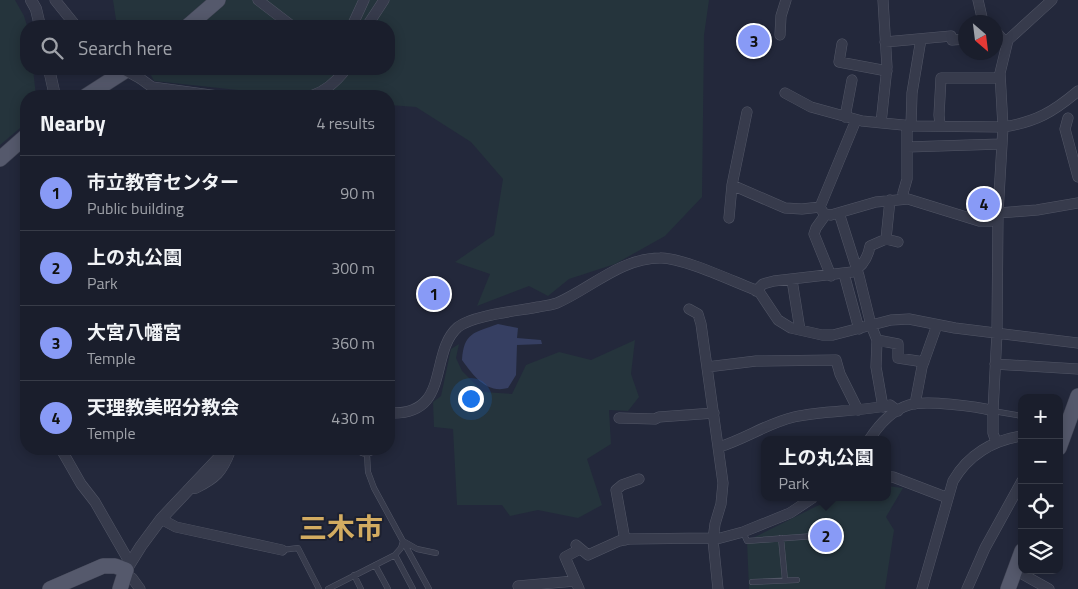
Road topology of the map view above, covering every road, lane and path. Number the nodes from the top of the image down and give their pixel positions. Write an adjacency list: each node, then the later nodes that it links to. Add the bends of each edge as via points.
1 (31, 0): 12 (street)
2 (56, 0): 13 (street)
3 (218, 0): 14 (main road)
4 (258, 0): 15 (street)
5 (364, 0): 16 (street)
6 (384, 0): 17 (street)
7 (786, 0): 18 (street)
8 (883, 0): 22 (street)
9 (978, 0): 11 (street)
10 (1052, 0): 19 (street, via 1018,30)
11 (982, 15)
12 (39, 20)
13 (71, 20)
14 (195, 20)
15 (284, 20)
16 (355, 20)
17 (371, 20)
18 (780, 35)
19 (1003, 36)
20 (921, 39): 21 (street, via 951,36 952,40); 22 (street); 46 (street)
21 (958, 40)
22 (885, 42): 25 (street)
23 (842, 44): 25 (street, via 839,62)
24 (1003, 60): 30 (street)
25 (887, 71): 43 (street)
26 (50, 75): 32 (street)
27 (119, 75): 33 (main road)
28 (134, 75): 34 (street, bridge, via 152,87)
29 (342, 75): 35 (street)
30 (1000, 78): 45 (street, via 941,78); 47 (street)
31 (852, 80): 40 (street)
32 (54, 90)
33 (95, 90)
34 (174, 90)
35 (324, 90)
36 (1078, 91): 38 (street)
37 (785, 93): 40 (street, via 811,107)
38 (1057, 108): 41 (street); 47 (street, via 1036,119)
39 (747, 112): 53 (street)
40 (845, 117): 42 (street)
41 (1068, 118): 44 (street); 52 (street, via 1065,129)
42 (856, 120): 43 (street); 57 (street)
43 (881, 123): 46 (street)
44 (1078, 124)
45 (940, 125): 46 (street); 47 (street)
46 (909, 126): 50 (street)
47 (1003, 127): 49 (street)
48 (20, 141): 51 (main road)
49 (1001, 144): 50 (street); 59 (street)
50 (907, 147): 54 (street)
51 (0, 159)
52 (1078, 177)
53 (732, 184): 57 (street, via 785,208); 60 (street)
54 (904, 199): 55 (street); 59 (street, via 979,221)
55 (890, 200): 58 (street); 61 (street)
56 (1078, 203): 59 (street)
57 (823, 211): 58 (street); 65 (street, via 814,234)
58 (839, 213): 63 (street)
59 (998, 217): 75 (street)
60 (729, 218)
61 (886, 239): 62 (street); 63 (street, via 870,246 869,256)
62 (898, 242)
63 (857, 270): 64 (street); 68 (street)
64 (844, 274): 65 (street); 69 (street)
65 (830, 276): 66 (street)
66 (792, 280): 67 (street, via 762,284); 74 (street)
67 (756, 291): 74 (street, via 778,320); 86 (street, via 684,263 662,258 642,259 625,265 556,304 467,321 450,334 436,385 425,402 410,410)
68 (864, 298): 69 (street); 72 (street)
69 (852, 302): 73 (street)
70 (689, 309): 80 (street, via 698,314)
71 (937, 325): 72 (street, via 891,320); 75 (street); 78 (street)
72 (871, 326): 73 (street); 76 (street)
73 (859, 329): 74 (street, via 833,335)
74 (800, 330)
75 (997, 333): 77 (street); 79 (street)
76 (877, 340): 78 (street, via 898,344 898,358); 84 (street, via 876,367)
77 (1078, 343)
78 (924, 362): 83 (street)
79 (995, 364): 81 (street); 88 (street)
80 (708, 366): 85 (street, via 756,360 836,360); 89 (street)
81 (1078, 369)
82 (1078, 396): 92 (main road)
83 (915, 404): 87 (street); 88 (street, via 971,407)
84 (883, 407): 85 (street); 87 (street, via 890,405)
85 (858, 410): 96 (street, via 782,420)
86 (395, 411)
87 (898, 411): 93 (street, via 888,417)
88 (993, 412): 90 (lane); 95 (street)
89 (714, 413): 91 (street, via 655,419); 96 (street)
90 (1018, 415)
91 (618, 418)
92 (1063, 433)
93 (872, 436)
94 (1018, 437): 95 (street)
95 (996, 442): 105 (street, via 961,467)
96 (719, 447): 113 (street, via 723,483)
97 (64, 455): 119 (street, via 80,484 95,502)
98 (222, 455): 104 (street)
99 (229, 455): 104 (street, via 224,466 209,482)
100 (367, 455): 111 (lane, via 368,472 374,488)
101 (891, 477): 105 (street)
102 (639, 479): 112 (street, via 616,490)
103 (1020, 484): 139 (street)
104 (182, 495): 107 (street)
105 (948, 498): 138 (street)
106 (808, 501): 108 (street, via 790,513)
107 (161, 519): 114 (street, via 176,527); 119 (street)
108 (743, 532): 110 (lane, via 748,541); 113 (street)
109 (814, 536): 110 (lane)
110 (781, 538): 122 (lane)
111 (402, 540): 115 (lane, via 417,549); 116 (lane); 136 (lane)
112 (625, 540): 113 (street); 125 (street, via 588,555 578,547 565,557)
113 (713, 540): 137 (street)
114 (282, 550): 131 (lane, via 298,548)
115 (436, 553)
116 (395, 555): 118 (lane); 135 (lane)
117 (1018, 562): 120 (main road)
118 (375, 565): 121 (lane); 134 (lane)
119 (127, 569): 128 (main road, via 103,566); 129 (main road); 130 (street)
120 (1015, 570): 140 (main road); 141 (street)
121 (354, 575): 127 (lane); 133 (lane)
122 (785, 580): 123 (lane); 124 (lane)
123 (797, 580)
124 (752, 582)
125 (577, 585): 126 (street)
126 (518, 586)
127 (337, 587): 132 (lane)
128 (50, 589)
129 (120, 589)
130 (140, 589)
131 (319, 589)
132 (328, 589)
133 (361, 589)
134 (388, 589)
135 (414, 589)
136 (429, 589)
137 (718, 589)
138 (922, 589)
139 (967, 589)
140 (1008, 589)
141 (1049, 589)

